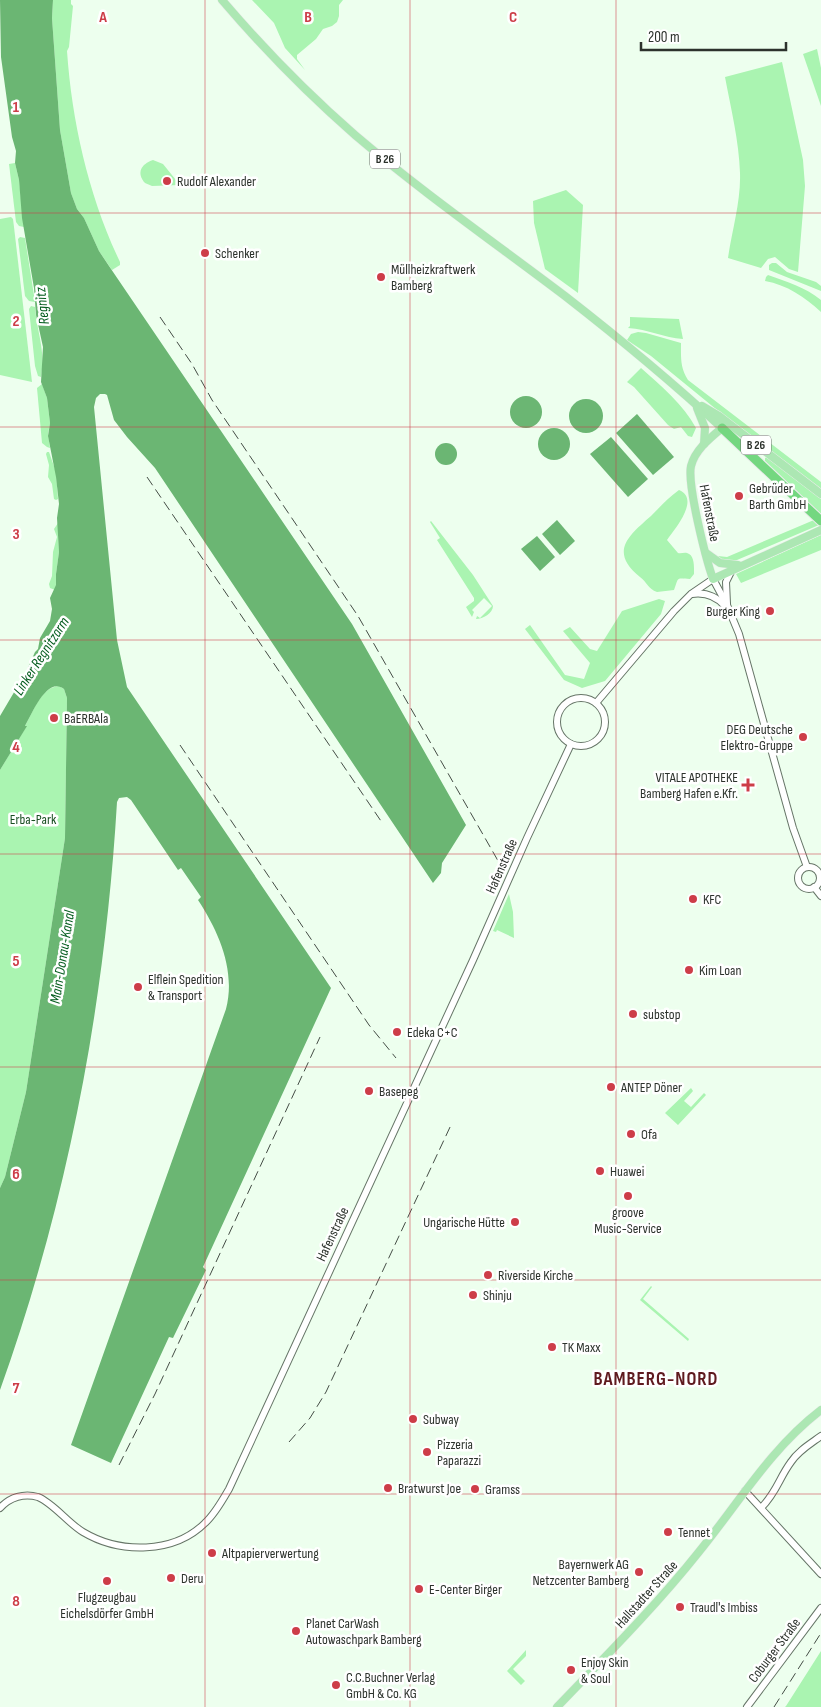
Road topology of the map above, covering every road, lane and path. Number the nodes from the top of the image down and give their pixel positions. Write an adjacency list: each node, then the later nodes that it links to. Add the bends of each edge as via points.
1 (222, 0): 2 (main road, B 26, via 271,55 354,134 592,318)
2 (693, 401): 3 (main road, B 26); 4 (main road, via 705,428); 5 (main road, B 26, via 719,416)
3 (722, 428): 4 (main road, Hafenstraße); 6 (highway)
4 (704, 444): 8 (main road, Hafenstraße, via 691,467 691,477)
5 (821, 494)
6 (821, 520)
7 (818, 531): 9 (main road)
8 (706, 553): 9 (main road, via 720,563); 11 (main road, Hafenstraße)
9 (742, 565): 10 (main road)
10 (732, 570): 11 (main road); 13 (street, via 726,582)
11 (713, 579): 12 (street); 13 (street)
12 (691, 594): 13 (street, via 715,596); 14 (street)
13 (729, 608): 16 (street)
14 (596, 703): 15 (street, via 605,721 602,735 585,746); 15 (street, via 578,698 561,708 558,729)
15 (571, 744): 22 (street, Hafenstraße, via 215,1512 198,1530 177,1542 139,1547 111,1544 84,1533 40,1498 27,1495 13,1498)
16 (807, 867): 17 (street, via 815,869 819,875); 17 (street, via 799,873 799,882 807,888)
17 (814, 887): 18 (street)
18 (821, 896)
19 (821, 1410): 21 (main road, Hallstadter Straße, via 788,1439)
20 (821, 1436): 23 (street, via 795,1456 773,1496)
21 (745, 1491): 23 (street); 26 (main road, Hallstadter Straße, via 680,1576)
22 (1, 1507)
23 (761, 1508): 24 (street)
24 (821, 1574)
25 (821, 1608): 27 (street, Coburger Straße)
26 (557, 1707)
27 (747, 1707)

